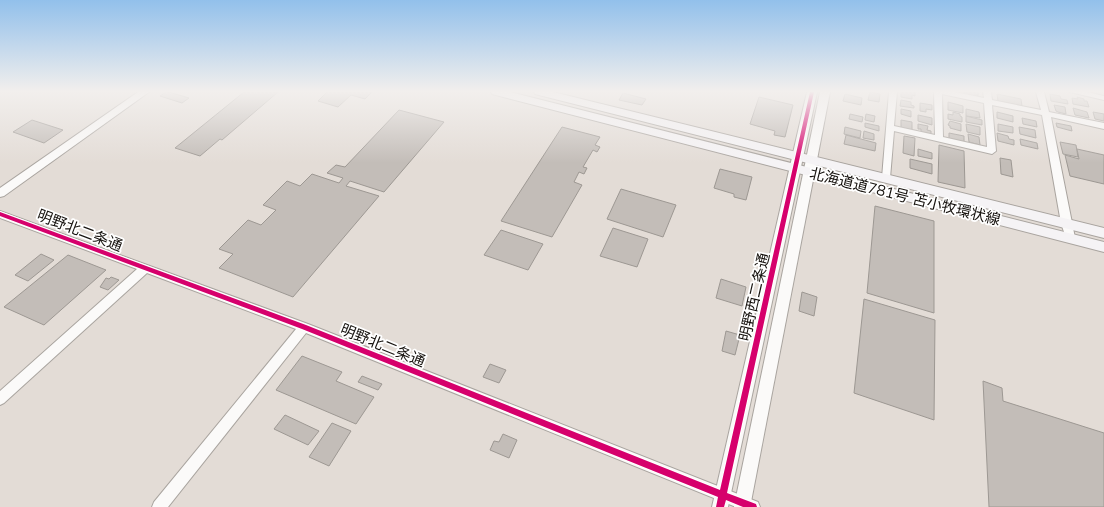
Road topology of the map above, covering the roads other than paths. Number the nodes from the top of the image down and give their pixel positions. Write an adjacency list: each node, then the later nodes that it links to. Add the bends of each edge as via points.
1 (111, 116): 18 (street)
2 (598, 116): 15 (main road, 北海道道781号 苫小牧環状線)
3 (626, 116): 15 (main road, 北海道道781号 苫小牧環状線)
4 (807, 116): 15 (street, 明野西二条通)
5 (820, 116): 14 (street, 明野西二条通)
6 (890, 116): 12 (street)
7 (939, 116): 13 (street)
8 (989, 116): 13 (street, via 992,151)
9 (1046, 116): 20 (street)
10 (1054, 116): 11 (street)
11 (1104, 126)
12 (889, 127): 13 (street); 17 (street)
13 (939, 139)
14 (812, 159): 15 (main road, 北海道道781号 苫小牧環状線); 16 (street, 明野西二条通); 17 (main road, 北海道道781号 苫小牧環状線)
15 (797, 162): 16 (main road, 北海道道781号 苫小牧環状線); 27 (street, 明野西二条通)
16 (809, 172): 22 (main road, 北海道道781号 苫小牧環状線); 28 (street, 明野西二条通)
17 (886, 178): 20 (main road, 北海道道781号 苫小牧環状線)
18 (0, 193)
19 (0, 214): 24 (street, 明野北二条通)
20 (1066, 223): 21 (main road, 北海道道781号 苫小牧環状線); 22 (street)
21 (1104, 232)
22 (1070, 238): 23 (main road, 北海道道781号 苫小牧環状線)
23 (1104, 247)
24 (144, 268): 25 (street, 明野北二条通); 26 (street)
25 (304, 327): 27 (street, 明野北二条通); 29 (street)
26 (0, 399)
27 (722, 501): 28 (street, 明野北二条通)
28 (746, 506)
29 (159, 507)

